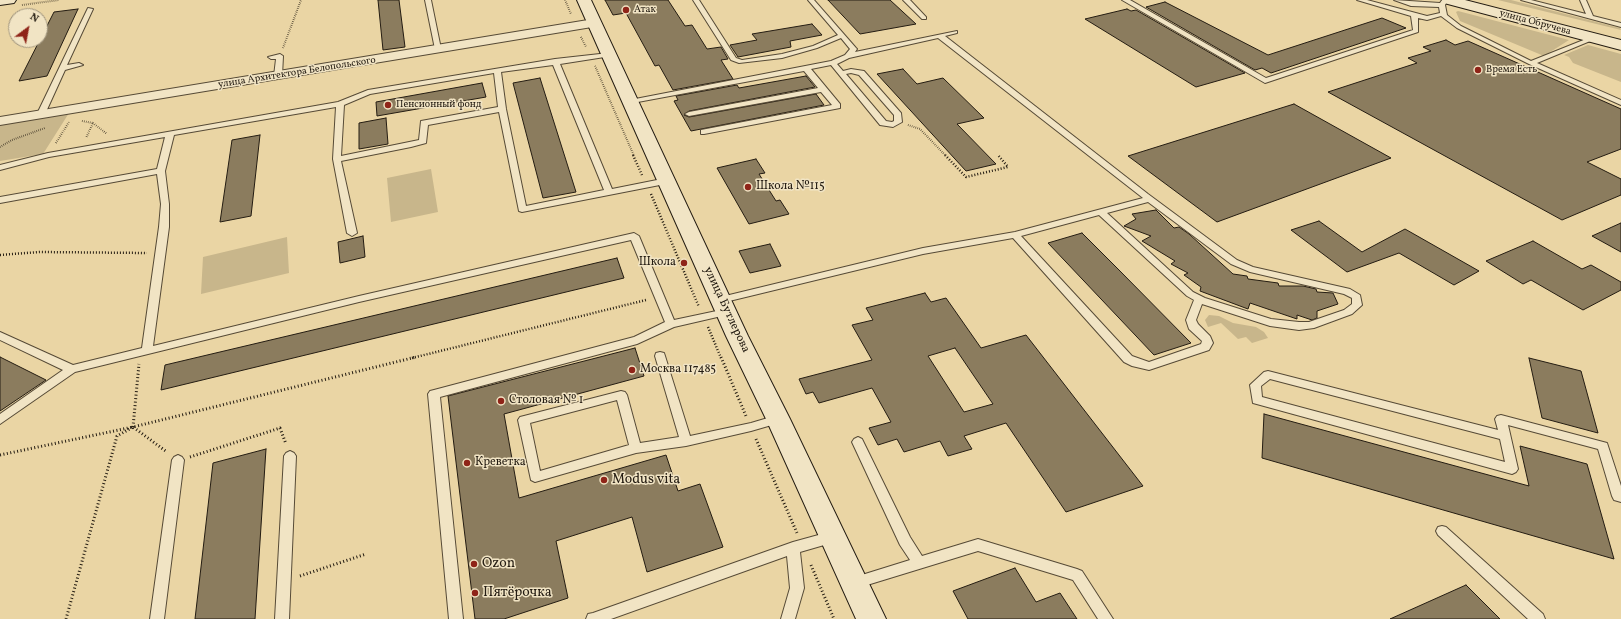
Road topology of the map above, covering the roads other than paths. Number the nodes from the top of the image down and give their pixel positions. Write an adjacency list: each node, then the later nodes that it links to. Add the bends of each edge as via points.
1 (428, 0): 29 (lane)
2 (584, 0): 21 (street, улица Бутлерова)
3 (696, 0): 25 (lane, via 733,59 741,62 782,56 815,47)
4 (811, 0): 25 (lane)
5 (906, 0): 20 (lane)
6 (1125, 0): 18 (lane, via 1265,81 1416,31)
7 (1360, 0): 18 (lane)
8 (1397, 0): 15 (lane, via 1411,4)
9 (1485, 0): 24 (street, улица Обручева)
10 (1524, 0): 13 (lane)
11 (1583, 0): 19 (lane)
12 (0, 1): 14 (street)
13 (1532, 1): 19 (lane)
14 (16, 2)
15 (1445, 2): 17 (lane); 27 (street, улица Обручева)
16 (90, 9): 37 (lane)
17 (1443, 14): 18 (lane, via 1428,18); 35 (lane, via 1449,22)
18 (1414, 15)
19 (1590, 16): 22 (lane)
20 (924, 18)
21 (594, 23): 29 (street, улица Архитектора Белопольского); 30 (street, улица Бутлерова)
22 (1621, 25)
23 (955, 32): 26 (lane)
24 (1621, 35)
25 (841, 36): 31 (lane, via 854,49)
26 (940, 36): 31 (lane); 58 (lane)
27 (1593, 38): 28 (street, улица Обручева); 35 (lane)
28 (1621, 45)
29 (438, 49): 41 (street, улица Архитектора Белопольского)
30 (609, 55): 33 (lane, via 568,62); 44 (street, улица Бутлерова)
31 (847, 56): 34 (lane)
32 (271, 57): 41 (lane, via 280,56)
33 (555, 61): 38 (lane); 57 (lane)
34 (833, 63): 39 (lane); 40 (lane)
35 (1531, 63): 45 (lane)
36 (79, 65): 37 (lane)
37 (62, 68): 48 (lane)
38 (497, 70): 46 (lane, via 368,92); 47 (lane)
39 (808, 70): 42 (lane); 43 (lane); 44 (lane)
40 (842, 74): 40 (lane, via 883,123 893,125 898,122 898,115 860,73)
41 (278, 76): 48 (street, улица Архитектора Белопольского)
42 (823, 89): 49 (lane); 51 (lane, via 837,106)
43 (680, 97)
44 (630, 102): 56 (street, улица Бутлерова)
45 (1621, 103)
46 (340, 104): 52 (lane); 53 (lane)
47 (502, 109): 53 (lane, via 424,123 423,141); 57 (lane, via 522,209)
48 (41, 114): 50 (street, улица Архитектора Белопольского)
49 (689, 114)
50 (0, 121)
51 (704, 132)
52 (170, 134): 54 (lane, via 48,156); 55 (lane)
53 (337, 159): 61 (lane)
54 (0, 168)
55 (161, 171): 59 (lane); 67 (lane, via 164,204)
56 (667, 182): 57 (lane); 64 (street, улица Бутлерова)
57 (609, 192)
58 (1150, 199): 60 (lane); 63 (lane, via 1238,264 1342,289 1355,295 1358,302 1356,308 1351,311 1310,325 1299,326 1270,322)
59 (0, 200)
60 (1100, 212): 62 (lane); 63 (lane, via 1190,294)
61 (352, 233)
62 (1014, 235): 63 (lane, via 1128,359 1136,363 1149,366 1205,347 1208,343 1206,339 1191,322); 64 (lane, via 923,251)
63 (1199, 299)
64 (724, 306): 65 (lane); 70 (street, улица Бутлерова)
65 (671, 324): 67 (lane, via 634,236); 86 (lane, via 637,340 434,394)
66 (0, 336): 69 (lane)
67 (147, 351): 69 (lane)
68 (660, 356): 73 (lane)
69 (72, 369): 71 (lane)
70 (778, 419): 73 (lane); 80 (street, улица Бутлерова)
71 (0, 420)
72 (1504, 436): 72 (lane, via 1512,469 1257,400 1255,385 1268,375); 78 (lane, via 1501,419 1603,446 1618,496)
73 (686, 441): 75 (lane)
74 (858, 442): 82 (lane, via 905,541)
75 (636, 448): 75 (lane, via 535,477 524,420 621,395)
76 (290, 456): 85 (lane)
77 (178, 460): 84 (lane)
78 (1621, 497)
79 (1442, 531): 91 (lane)
80 (833, 537): 81 (lane); 83 (street, улица Бутлерова)
81 (793, 548): 87 (lane); 88 (lane, via 797,588)
82 (919, 563): 83 (lane); 90 (lane, via 978,545 1077,575)
83 (854, 583): 89 (street, улица Бутлерова)
84 (157, 619)
85 (282, 619)
86 (456, 619)
87 (593, 619)
88 (788, 619)
89 (871, 619)
90 (1106, 619)
91 (1538, 619)

